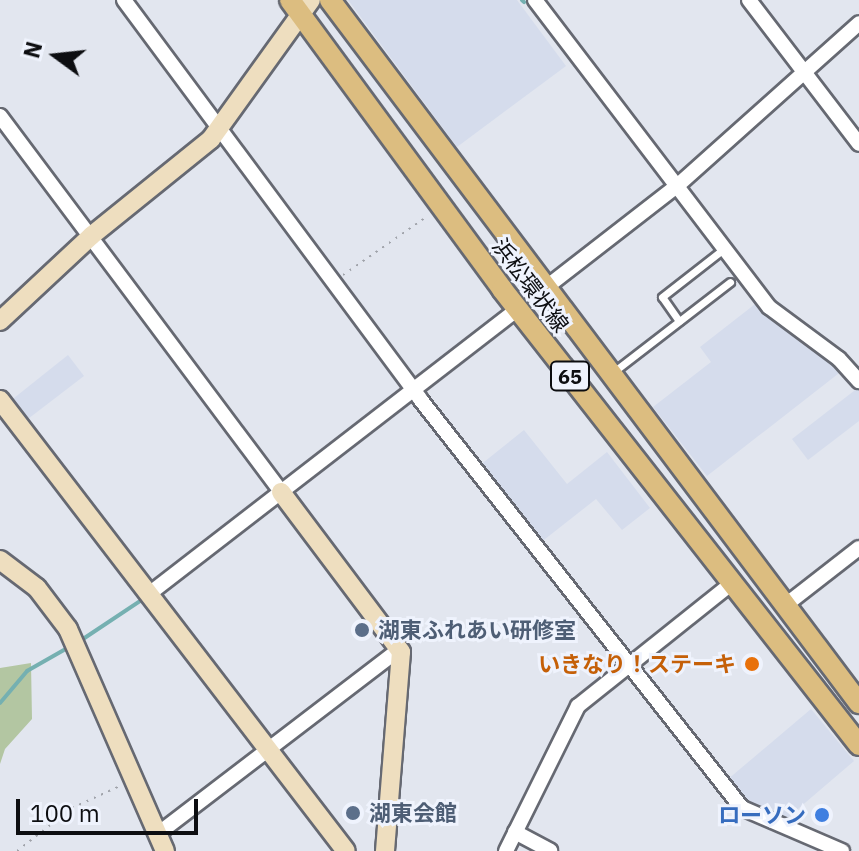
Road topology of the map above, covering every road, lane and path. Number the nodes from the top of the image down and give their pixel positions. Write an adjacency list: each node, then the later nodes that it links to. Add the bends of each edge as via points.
1 (124, 0): 9 (street)
2 (330, 0): 17 (main road, 浜松環状線 / 65)
3 (535, 0): 11 (street)
4 (749, 0): 7 (street)
5 (300, 5): 9 (street); 18 (main road, 浜松環状線 / 65)
6 (859, 23): 7 (street)
7 (805, 73): 10 (street); 11 (street)
8 (0, 116): 13 (street)
9 (218, 131): 13 (street); 16 (street)
10 (859, 144)
11 (677, 186): 14 (street); 17 (street)
12 (430, 215): 16 (path)
13 (88, 238): 19 (street); 25 (street)
14 (725, 248): 20 (lane, via 662,297); 22 (street, via 769,307 839,359)
15 (730, 282): 20 (lane)
16 (333, 283): 23 (street)
17 (544, 289): 21 (main road, 浜松環状線 / 65)
18 (518, 309): 23 (street); 28 (main road, 浜松環状線 / 65)
19 (0, 321)
20 (679, 321): 21 (lane)
21 (610, 375): 30 (main road, 浜松環状線 / 65)
22 (859, 381)
23 (414, 390): 25 (street); 32 (street)
24 (0, 400): 29 (street)
25 (281, 492): 29 (street); 31 (street)
26 (859, 548): 30 (street)
27 (0, 560): 36 (street, via 37,588 61,618)
28 (731, 584): 32 (street); 34 (main road, 浜松環状線 / 65)
29 (149, 594): 35 (street)
30 (787, 604): 33 (main road, 浜松環状線 / 65)
31 (400, 649): 35 (street); 42 (street)
32 (630, 665): 37 (street, via 578,706); 45 (street, via 742,808)
33 (859, 703)
34 (859, 745)
35 (269, 751): 38 (street); 41 (street)
36 (136, 780): 38 (street); 39 (path, via 72,808)
37 (515, 832): 43 (street); 44 (street)
38 (159, 833): 40 (street)
39 (17, 851)
40 (165, 851)
41 (346, 851)
42 (385, 851)
43 (506, 851)
44 (550, 851)
45 (842, 851)

